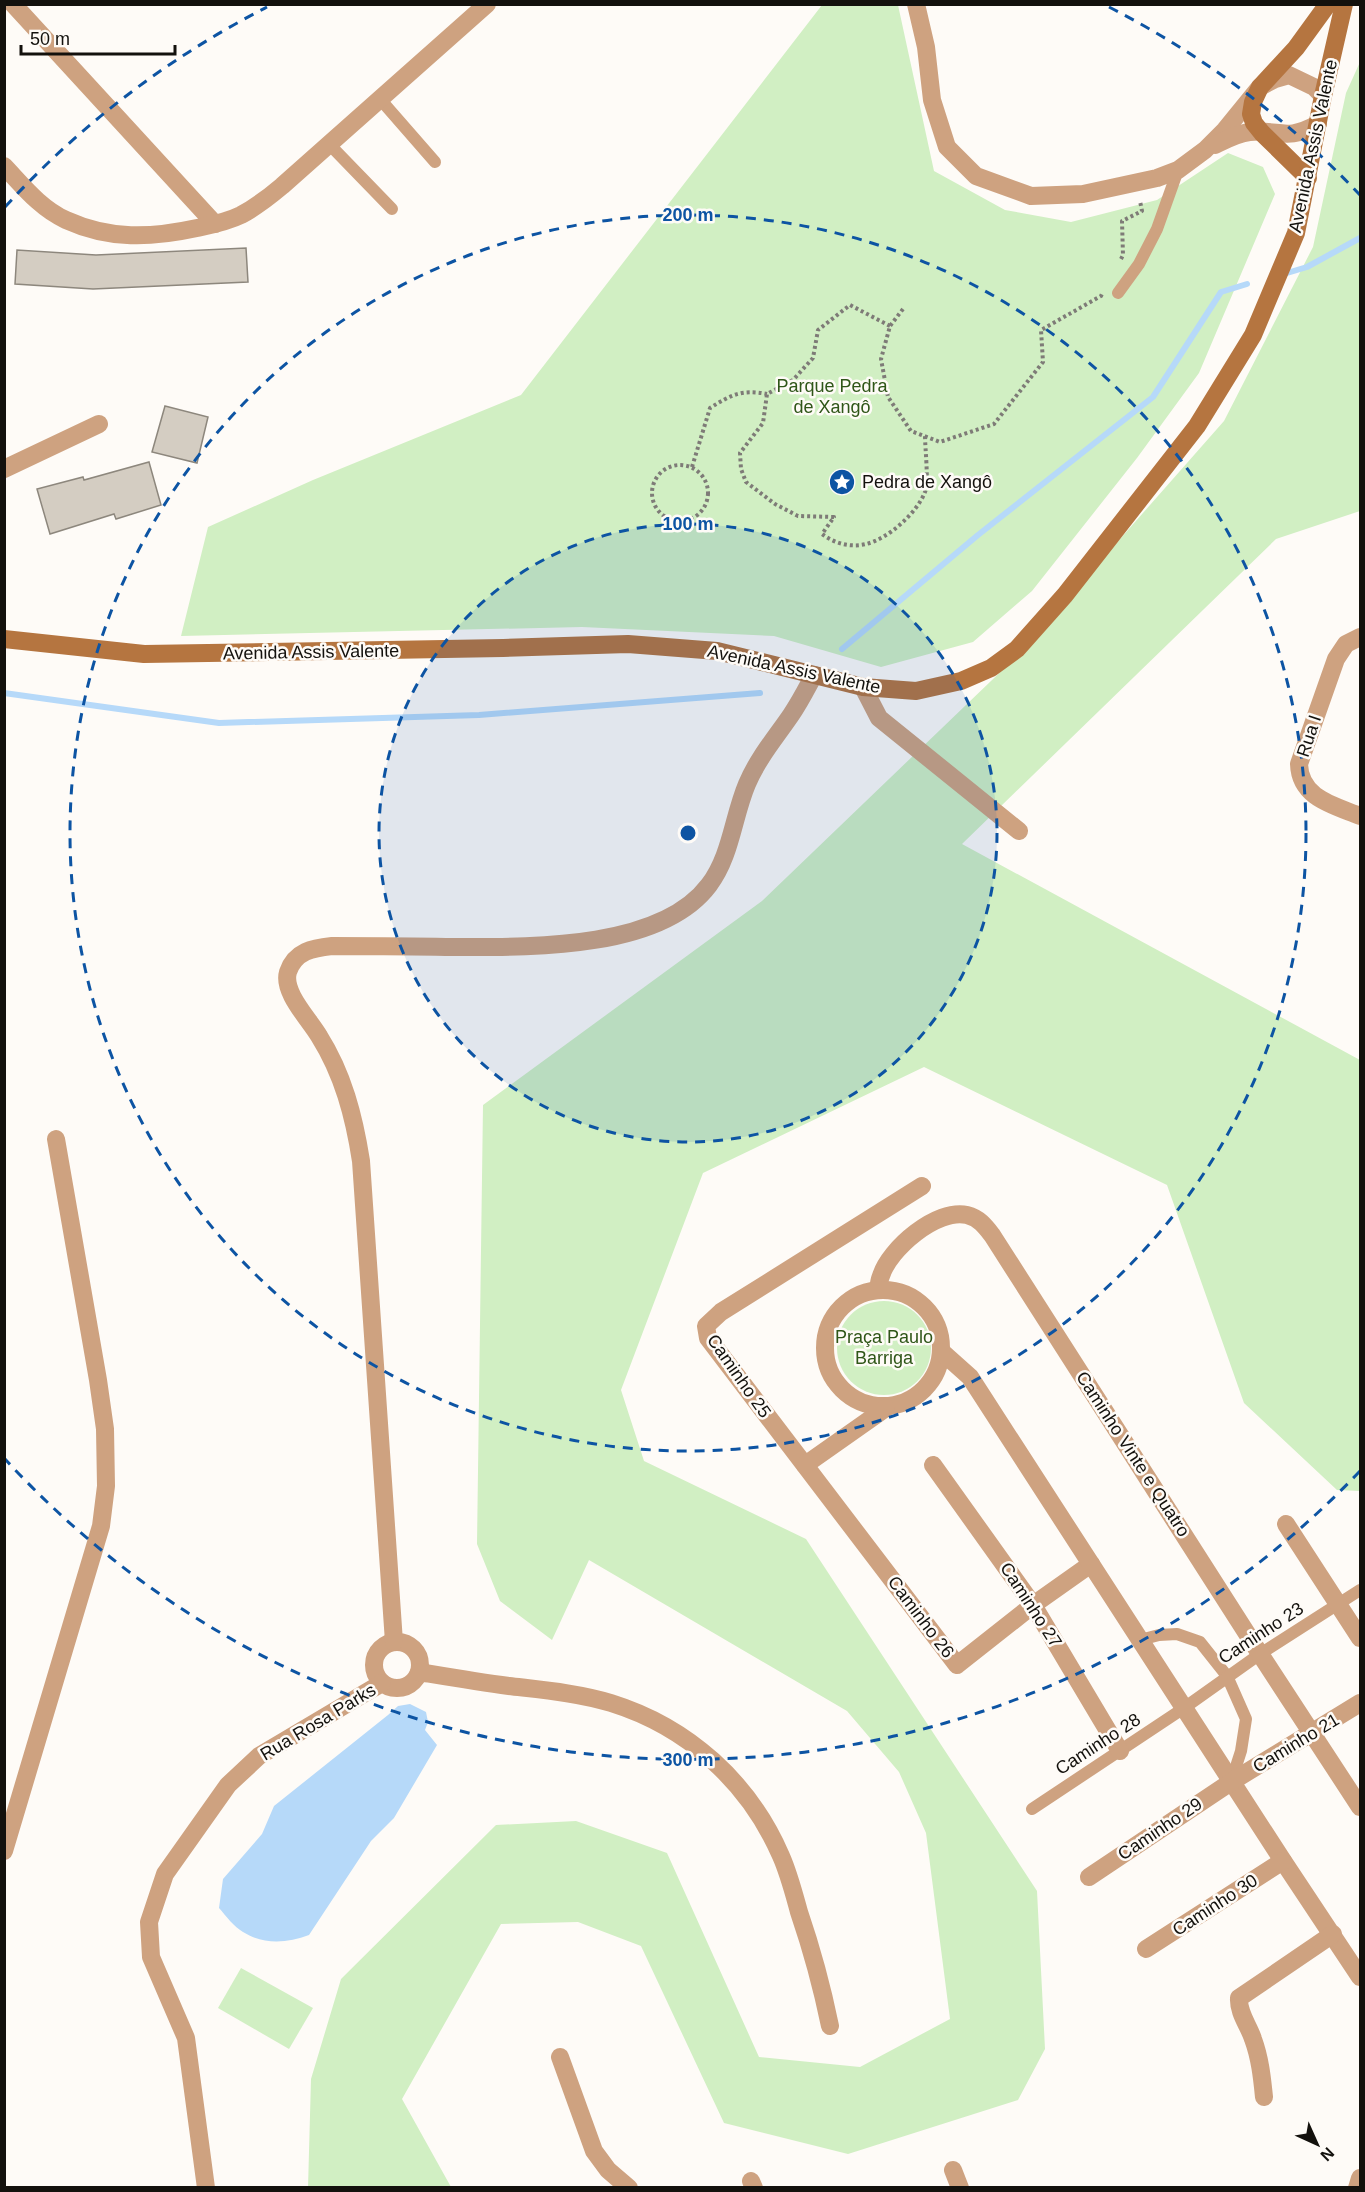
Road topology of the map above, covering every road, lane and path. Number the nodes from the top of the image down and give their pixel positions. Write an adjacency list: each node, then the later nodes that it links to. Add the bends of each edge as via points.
1 (13, 4): 19 (street)
2 (487, 4): 8 (street)
3 (916, 4): 17 (street, via 932,100 947,147 976,176 1031,196 1083,194)
4 (1328, 4): 6 (main road, via 1296,48)
5 (1344, 4): 7 (main road, Avenida Assis Valente)
6 (1260, 87): 7 (street, via 1289,75); 10 (main road, via 1251,114); 12 (street)
7 (1323, 96): 9 (main road, Avenida Assis Valente)
8 (380, 99): 11 (street); 13 (lane)
9 (1318, 124): 10 (street, via 1286,135); 16 (main road, Avenida Assis Valente)
10 (1262, 133): 12 (street, via 1249,132); 16 (main road)
11 (329, 144): 18 (lane); 19 (street, via 262,203)
12 (1205, 150): 15 (street)
13 (435, 162)
14 (4, 166): 19 (street, via 36,201 66,220 97,230 132,237)
15 (1178, 170): 17 (street); 22 (lane, via 1157,229)
16 (1308, 178): 33 (main road, Avenida Assis Valente, via 1296,233 1253,335 1197,426 1065,595 1017,649 991,668 961,681 916,691)
17 (1136, 183): 20 (path, via 1142,211 1122,221 1123,255)
18 (392, 209)
19 (215, 224)
20 (1118, 265)
21 (1106, 286): 27 (path, via 1101,296 1041,330 1043,362 994,424 940,442)
22 (1118, 293)
23 (903, 309): 24 (path)
24 (890, 326): 25 (path, via 850,305 818,330 813,358 793,380); 27 (path, via 881,359 888,397 911,431)
25 (767, 394): 27 (path, via 763,423 740,453 746,482 798,516 834,517 822,534 836,543 866,544 910,516 926,491); 28 (path, via 749,391 729,396 710,408)
26 (99, 424): 29 (street)
27 (925, 436)
28 (692, 467): 28 (path, via 708,488 706,506 684,522 666,518 652,495 657,477 673,466)
29 (4, 470)
30 (1360, 637): 34 (street, Rua I, via 1346,644 1336,659 1299,764 1304,783 1316,796)
31 (4, 639): 32 (main road, Avenida Assis Valente, via 144,654 628,644 717,651)
32 (814, 675): 33 (main road, Avenida Assis Valente); 50 (street, via 747,783 722,866 707,887 666,919 639,930 578,943 314,948 299,954 288,972 288,988 325,1046 346,1093 362,1161)
33 (863, 687): 35 (street, via 879,718)
34 (1360, 816)
35 (1019, 831)
36 (56, 1139): 62 (street, via 98,1380 105,1429 106,1486 101,1526)
37 (922, 1186): 41 (street, Caminho 25, via 741,1299 706,1326 708,1338)
38 (878, 1289): 39 (street, via 898,1291 917,1299 940,1332); 40 (street, via 846,1303 831,1322 825,1345 829,1368 841,1388 861,1401); 51 (street, Caminho Vinte e Quatro, via 890,1258 918,1231 951,1215 981,1221)
39 (942, 1352): 40 (street, via 929,1384 916,1396); 44 (street, via 970,1377)
40 (886, 1408): 41 (street)
41 (805, 1465): 47 (street, Caminho 26, via 957,1665)
42 (933, 1465): 47 (street, Caminho 27)
43 (1286, 1524): 46 (street)
44 (1091, 1564): 47 (street, Caminho 26); 49 (street)
45 (1360, 1590): 46 (lane, Caminho 23)
46 (1338, 1604): 48 (street); 51 (lane, Caminho 23)
47 (1033, 1605): 58 (street, Caminho 27)
48 (1360, 1638)
49 (1140, 1640): 53 (lane, via 1177,1634 1200,1642); 56 (street)
50 (394, 1642): 52 (street, via 414,1650); 54 (street, via 375,1655 374,1671)
51 (1260, 1654): 53 (lane, Caminho 23); 57 (street, Caminho Vinte e Quatro)
52 (419, 1672): 54 (street, via 404,1687); 68 (street, via 611,1703 661,1723 691,1741 724,1769 758,1812 782,1856 819,1974)
53 (1227, 1676): 56 (lane, Caminho 23); 59 (lane, via 1246,1719)
54 (382, 1683): 74 (street, Rua Rosa Parks, via 259,1756 228,1785 165,1874 149,1922 151,1957 186,2038)
55 (1360, 1703): 57 (street, Caminho 21)
56 (1184, 1708): 58 (lane, Caminho 28); 59 (street)
57 (1312, 1734): 59 (street, Caminho 21); 60 (street, Caminho Vinte e Quatro)
58 (1120, 1751): 61 (lane, Caminho 28)
59 (1231, 1782): 63 (street); 64 (street, Caminho 29)
60 (1360, 1807)
61 (1032, 1809)
62 (4, 1851)
63 (1283, 1861): 65 (street); 66 (street, Caminho 30)
64 (1089, 1877)
65 (1333, 1934): 67 (street); 70 (street, via 1239,1998 1238,2006 1260,2061)
66 (1146, 1949)
67 (1360, 1977)
68 (830, 2026)
69 (560, 2057): 73 (street, via 594,2151)
70 (1264, 2097)
71 (953, 2170): 76 (street)
72 (1360, 2178): 77 (street)
73 (611, 2179): 75 (street)
74 (206, 2187)
75 (629, 2187)
76 (960, 2187)
77 (1357, 2187)

